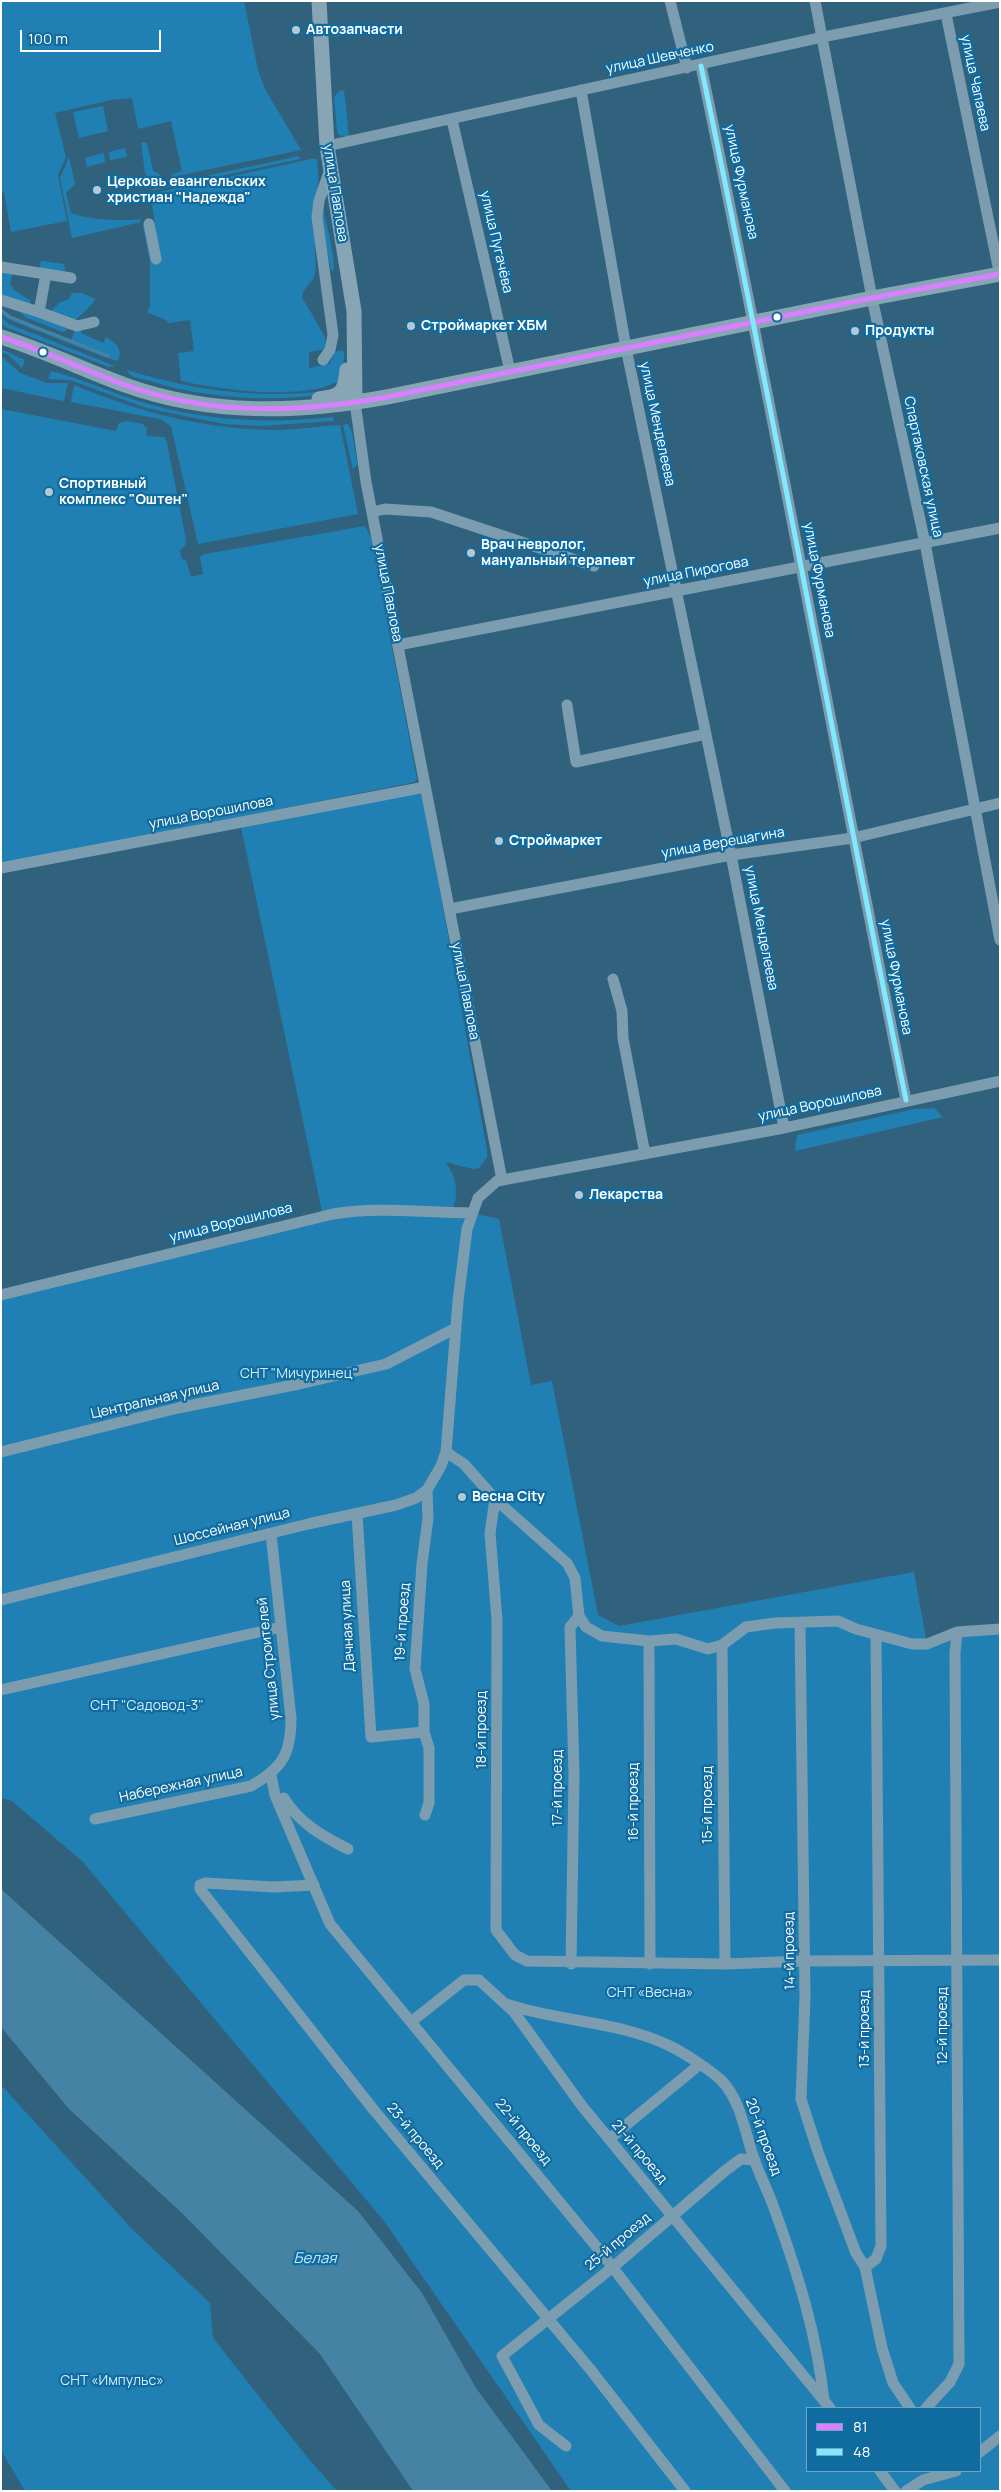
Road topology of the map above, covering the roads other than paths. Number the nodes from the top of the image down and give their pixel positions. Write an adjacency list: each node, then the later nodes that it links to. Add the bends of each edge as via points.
1 (319, 1): 11 (main road, улица Павлова)
2 (670, 1): 8 (street)
3 (815, 1): 6 (street, Спартаковская улица)
4 (1000, 2): 5 (street, улица Шевченко)
5 (946, 14): 6 (street, улица Шевченко); 17 (street, улица Чапаева)
6 (822, 38): 7 (street, улица Шевченко); 20 (street, Спартаковская улица)
7 (701, 66): 8 (street, улица Шевченко); 24 (street, улица Фурманова)
8 (687, 68): 9 (street, улица Шевченко)
9 (581, 90): 10 (street, улица Шевченко); 26 (street, улица Менделеева)
10 (452, 120): 11 (street, улица Шевченко); 28 (street, улица Пугачёва)
11 (327, 146): 12 (main road, улица Павлова)
12 (330, 169): 19 (main road, улица Павлова); 27 (street, via 317,218 333,335 330,350)
13 (149, 224): 14 (street)
14 (156, 259)
15 (1, 267): 16 (street)
16 (46, 274): 18 (street); 22 (street)
17 (1000, 275): 20 (main road)
18 (72, 278)
19 (351, 296): 29 (main road, улица Павлова, via 355,328); 30 (main road, via 346,377 342,390 335,397)
20 (872, 298): 24 (main road); 33 (street, Спартаковская улица)
21 (1, 300): 22 (street)
22 (39, 312): 23 (street, via 77,326)
23 (94, 322)
24 (754, 322): 26 (main road); 35 (street, улица Фурманова)
25 (1, 337): 30 (main road, via 169,399 220,407)
26 (626, 348): 28 (main road); 36 (street, улица Менделеева)
27 (323, 360)
28 (510, 371): 29 (main road)
29 (355, 402): 30 (main road); 31 (street, улица Павлова)
30 (273, 410)
31 (372, 512): 34 (street, via 385,508 431,512); 37 (street, улица Павлова)
32 (1000, 528): 33 (street, улица Пирогова)
33 (924, 543): 35 (street, улица Пирогова); 42 (street, Спартаковская улица)
34 (594, 566)
35 (801, 568): 36 (street, улица Пирогова); 43 (street, улица Фурманова)
36 (676, 590): 37 (street, улица Пирогова); 39 (street, улица Менделеева)
37 (398, 646): 40 (street, улица Павлова)
38 (567, 705): 39 (street, via 576,762)
39 (706, 734): 44 (street, улица Менделеева)
40 (426, 787): 45 (street, улица Ворошилова); 46 (street, улица Павлова)
41 (1000, 804): 42 (street, улица Верещагина)
42 (974, 809): 43 (street, улица Верещагина); 47 (street, Спартаковская улица)
43 (853, 838): 44 (street, улица Верещагина); 50 (street, улица Фурманова)
44 (731, 855): 46 (street, улица Верещагина); 51 (street, улица Менделеева)
45 (1, 868)
46 (450, 909): 53 (street, улица Павлова)
47 (1000, 940)
48 (613, 979): 52 (street, via 622,1011 622,1038)
49 (1000, 1081): 50 (street, улица Ворошилова)
50 (906, 1100): 51 (street, улица Ворошилова)
51 (784, 1128): 52 (street, улица Ворошилова)
52 (646, 1154): 53 (street, улица Ворошилова)
53 (502, 1180): 54 (street, via 485,1190)
54 (471, 1213): 55 (street, улица Ворошилова, via 386,1209 333,1214); 56 (street)
55 (1, 1295)
56 (456, 1328): 57 (street, Центральная улица, via 386,1364 178,1408); 58 (street)
57 (1, 1452)
58 (446, 1452): 59 (street, Шоссейная улица); 60 (street, via 464,1464)
59 (426, 1490): 61 (street, Шоссейная улица, via 416,1498 396,1505); 73 (street, 19-й проезд, via 428,1518 415,1669 424,1704)
60 (495, 1499): 64 (street, via 567,1563 574,1578); 83 (street, 18-й проезд, via 490,1533 497,1620 496,1930 515,1955 526,1961)
61 (357, 1514): 62 (street, Шоссейная улица); 73 (street, Дачная улица, via 371,1737)
62 (271, 1534): 63 (street, Шоссейная улица); 66 (street, улица Строителей)
63 (1, 1600)
64 (579, 1616): 70 (street, via 586,1628 602,1636); 83 (street, 17-й проезд, via 570,1627 574,1774)
65 (800, 1624): 69 (street, via 838,1620); 71 (street, via 746,1627); 81 (street, 14-й проезд)
66 (281, 1627): 72 (street); 74 (street, улица Строителей, via 291,1739 282,1764)
67 (1000, 1629): 68 (street)
68 (957, 1632): 69 (street, via 927,1644 912,1644); 79 (street, 12-й проезд)
69 (876, 1635): 82 (street, 13-й проезд)
70 (649, 1641): 71 (street, via 676,1639 708,1649); 84 (street, 16-й проезд)
71 (722, 1645): 85 (street, 15-й проезд)
72 (1, 1690)
73 (424, 1732): 75 (street, 19-й проезд, via 430,1762 429,1803)
74 (271, 1775): 76 (street, Набережная улица, via 251,1786 225,1793); 77 (street, via 299,1818 311,1829); 78 (street, 22-й проезд, via 275,1795)
75 (425, 1815)
76 (95, 1819)
77 (348, 1849)
78 (314, 1885): 87 (street, 22-й проезд, via 330,1924); 94 (street, 23-й проезд, via 205,1883 200,1885 200,1889 373,2109)
79 (958, 1960): 80 (street); 82 (street); 97 (street, 12-й проезд, via 959,2364 950,2382)
80 (1000, 1960)
81 (804, 1961): 82 (street); 85 (street); 93 (street, 14-й проезд, via 802,2099 818,2152 856,2253)
82 (880, 1962): 93 (street, 13-й проезд, via 881,2246 876,2259)
83 (572, 1964): 84 (street)
84 (650, 1964): 85 (street)
85 (725, 1964)
86 (505, 2004): 87 (street, 21-й проезд, via 479,1980 464,1980); 88 (street, 20-й проезд, via 644,2034); 89 (street, 21-й проезд)
87 (411, 2022): 92 (street, 22-й проезд)
88 (699, 2065): 89 (street); 90 (street, 20-й проезд, via 721,2080 732,2096 742,2117)
89 (609, 2139): 91 (street, 21-й проезд)
90 (754, 2160): 91 (street, 25-й проезд, via 741,2159); 95 (street, 20-й проезд, via 807,2303)
91 (671, 2216): 92 (street, 25-й проезд); 95 (street, 21-й проезд)
92 (613, 2267): 94 (street, 25-й проезд); 105 (street, 22-й проезд)
93 (865, 2267): 96 (street, via 893,2383)
94 (548, 2319): 99 (street, 25-й проезд, via 502,2356 539,2425); 104 (street, 23-й проезд)
95 (827, 2405)
96 (909, 2407)
97 (927, 2407)
98 (1000, 2436): 100 (street)
99 (566, 2446)
100 (981, 2451)
101 (881, 2472): 106 (street)
102 (947, 2472): 103 (street)
103 (921, 2475): 107 (street)
104 (685, 2491)
105 (785, 2491)
106 (894, 2491)
107 (906, 2491)

